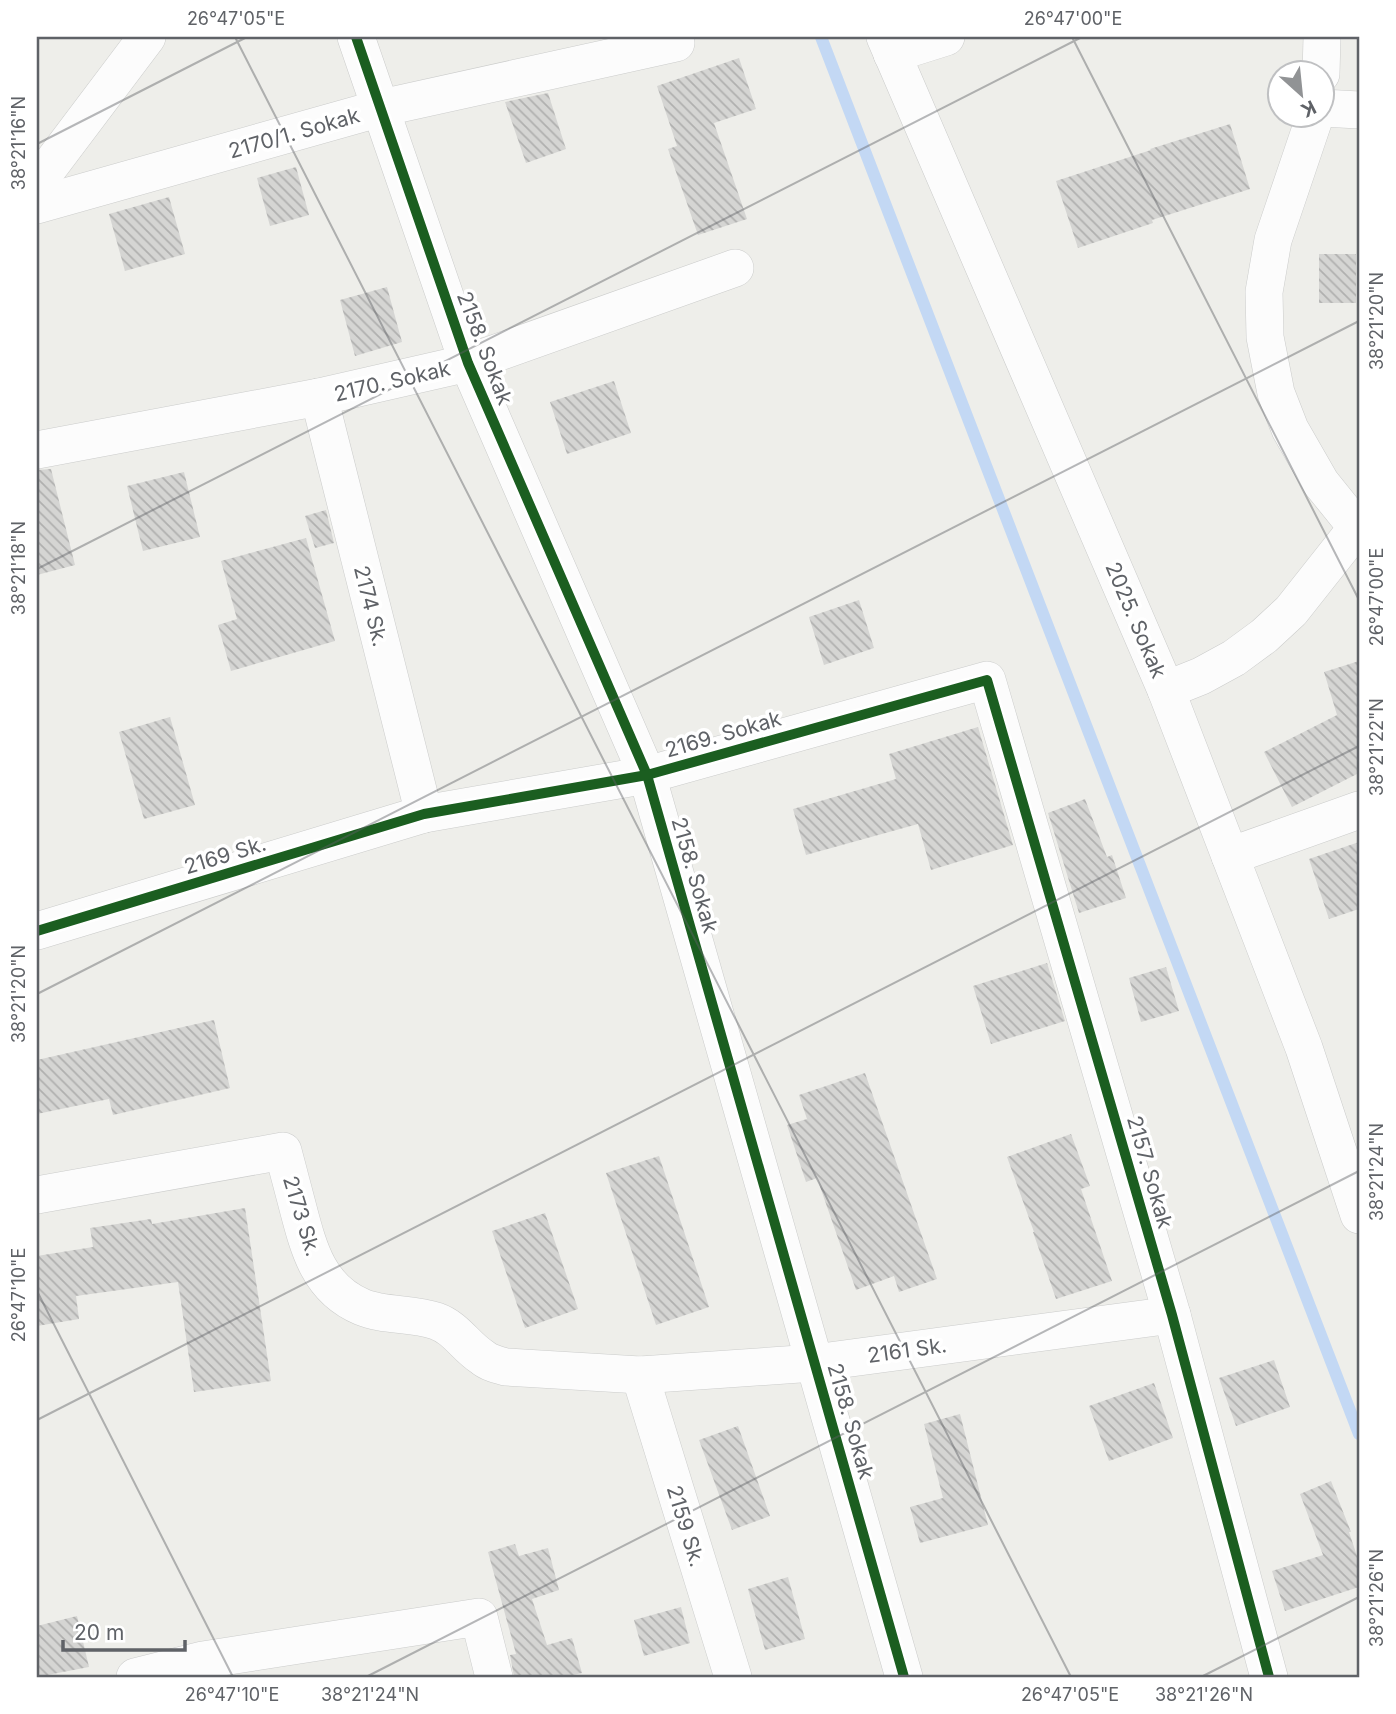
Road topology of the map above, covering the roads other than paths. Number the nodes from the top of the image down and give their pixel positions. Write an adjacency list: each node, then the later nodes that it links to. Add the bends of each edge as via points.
1 (147, 37): 12 (street)
2 (356, 37): 8 (street, 2158. Sokak)
3 (946, 37): 6 (street)
4 (1322, 37): 7 (street)
5 (677, 43): 8 (street, 2170/1. Sokak)
6 (889, 46): 20 (street, 2025. Sokak)
7 (1321, 60)
8 (381, 108): 13 (street, 2170/1. Sokak); 15 (street, 2158. Sokak)
9 (1336, 109): 10 (street)
10 (1359, 110)
11 (1310, 130): 18 (street, via 1273,240 1264,292 1265,337 1276,393 1290,429 1321,483)
12 (37, 183)
13 (37, 205)
14 (735, 268): 15 (street, 2170. Sokak)
15 (468, 363): 16 (street, 2170. Sokak); 21 (street, 2158. Sokak)
16 (319, 397): 17 (street, 2170. Sokak); 23 (street, 2174 Sk.)
17 (37, 450)
18 (1358, 527): 20 (street, via 1291,611 1264,636 1234,658)
19 (987, 680): 21 (street, 2169. Sokak); 28 (street, 2157. Sokak)
20 (1167, 690): 24 (street, 2025. Sokak)
21 (647, 775): 23 (street, 2169. Sokak); 29 (street, 2158. Sokak)
22 (1359, 810): 24 (street)
23 (424, 814): 25 (street, 2169 Sk.)
24 (1230, 856): 27 (street, 2025. Sokak)
25 (37, 932)
26 (37, 1195): 30 (street, 2173 Sk., via 282,1151 307,1243 326,1280 365,1308 438,1322 454,1330 481,1357)
27 (1357, 1202)
28 (1172, 1315): 29 (street, 2161 Sk.); 37 (street, 2157. Sokak)
29 (814, 1363): 31 (street, 2161 Sk.); 36 (street, 2158. Sokak)
30 (506, 1367): 31 (street, 2161 Sk.)
31 (640, 1375): 35 (street, 2159 Sk.)
32 (205, 1669): 33 (street); 34 (street, via 479,1617)
33 (135, 1677)
34 (494, 1677)
35 (733, 1677)
36 (904, 1677)
37 (1269, 1677)

